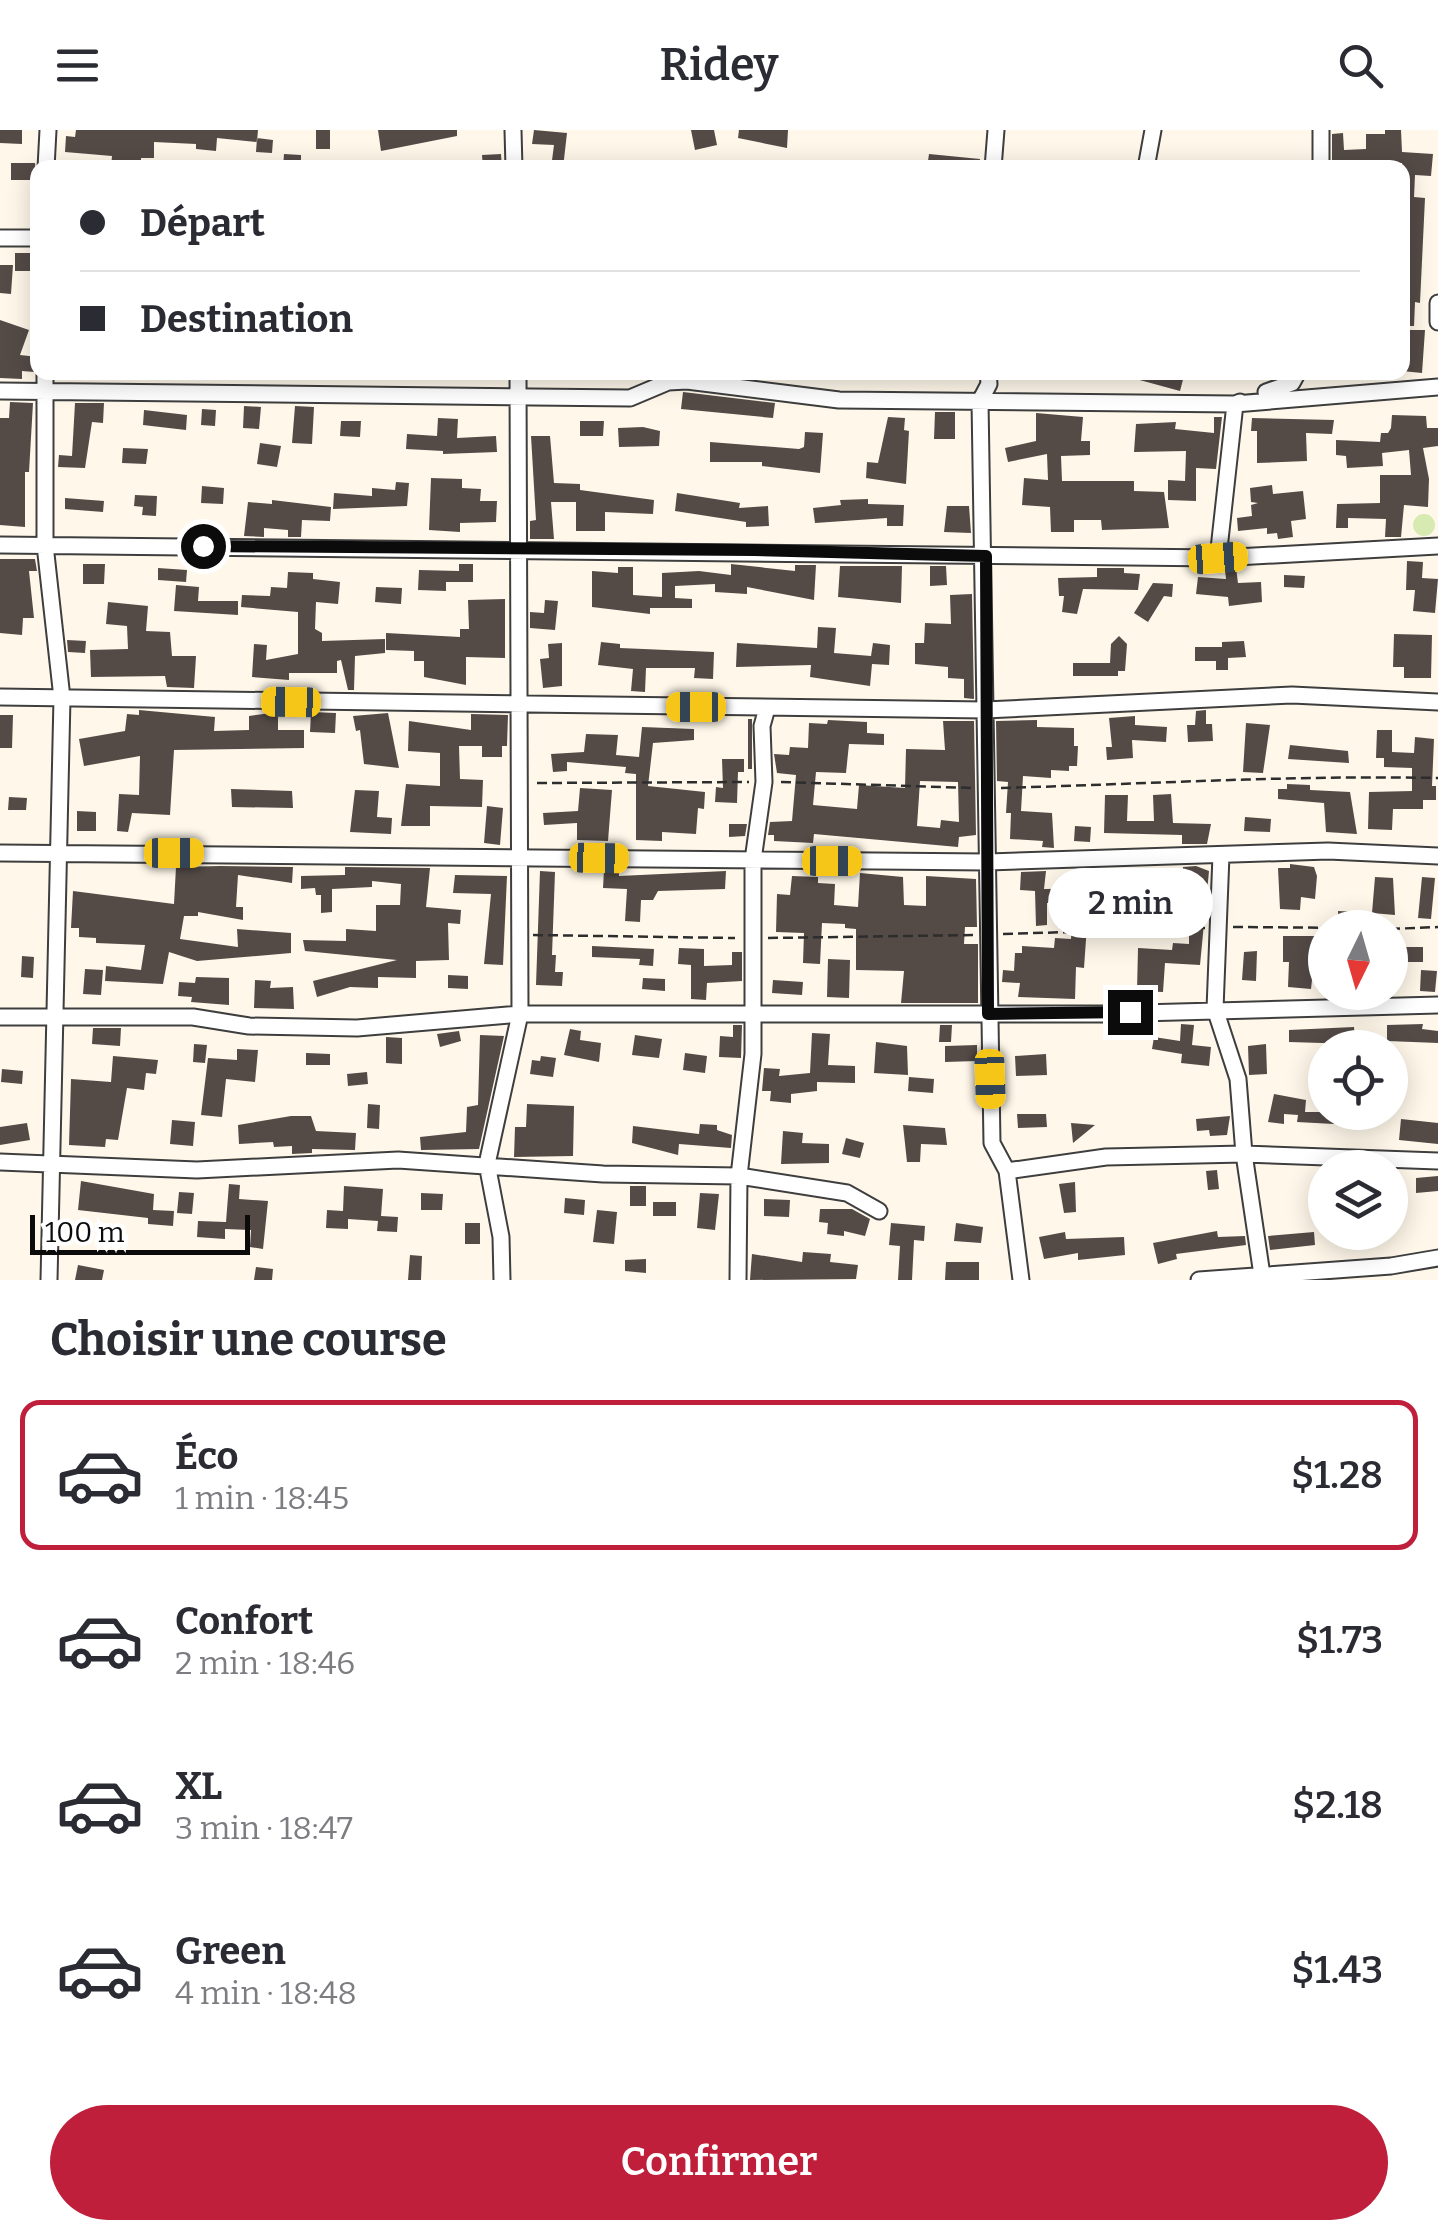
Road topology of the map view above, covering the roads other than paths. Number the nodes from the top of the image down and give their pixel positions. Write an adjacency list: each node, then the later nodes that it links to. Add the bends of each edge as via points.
1 (48, 130): 6 (street)
2 (513, 130): 7 (street)
3 (996, 130): 8 (street)
4 (1153, 130): 9 (street)
5 (1321, 130): 10 (street)
6 (46, 160)
7 (514, 160)
8 (994, 160)
9 (1147, 160)
10 (1321, 160)
11 (0, 238): 12 (street)
12 (30, 238)
13 (1438, 303): 14 (street)
14 (1438, 322)
15 (45, 380): 20 (street)
16 (518, 380): 22 (street)
17 (989, 380): 23 (street)
18 (1293, 380): 24 (street)
19 (1438, 387): 24 (street)
20 (45, 390): 21 (street); 22 (street); 26 (street)
21 (0, 391)
22 (519, 397): 23 (street, via 630,398 668,382 687,382 839,400); 28 (street)
23 (980, 401): 24 (street); 29 (street)
24 (1234, 404): 30 (street)
25 (0, 545): 26 (street)
26 (45, 545): 28 (street); 32 (street)
27 (1438, 546): 30 (street)
28 (520, 548): 29 (street); 34 (street)
29 (986, 556): 30 (street); 36 (street)
30 (1218, 558)
31 (0, 698): 32 (street)
32 (62, 698): 34 (street); 37 (street)
33 (1438, 702): 36 (street, via 1292,695)
34 (520, 705): 35 (street); 41 (street)
35 (767, 708): 36 (street); 42 (street)
36 (985, 710): 43 (street)
37 (58, 852): 38 (street); 41 (street); 49 (street)
38 (0, 853)
39 (1221, 855): 40 (street); 43 (street); 45 (street)
40 (1438, 856)
41 (522, 857): 42 (street); 46 (street)
42 (754, 860): 43 (street); 47 (street)
43 (988, 862): 48 (street)
44 (1438, 1005): 45 (street)
45 (1215, 1009): 48 (street); 51 (street, via 1238,1079)
46 (520, 1014): 47 (street); 49 (street, via 357,1028); 55 (street)
47 (753, 1014): 48 (street); 57 (street)
48 (988, 1014): 56 (street, via 992,1144)
49 (56, 1016): 50 (street); 54 (street)
50 (0, 1017)
51 (1244, 1154): 52 (street); 56 (street, via 1106,1156); 60 (street)
52 (1438, 1160)
53 (0, 1162): 54 (street)
54 (54, 1162): 55 (street, via 198,1170 398,1160); 61 (street)
55 (487, 1164): 57 (street); 62 (street)
56 (1008, 1170): 64 (street)
57 (739, 1176): 58 (street, via 847,1194); 63 (street)
58 (879, 1211)
59 (1438, 1258): 60 (street)
60 (1262, 1275): 65 (street)
61 (48, 1280)
62 (502, 1280)
63 (738, 1280)
64 (1021, 1280)
65 (1199, 1280)

